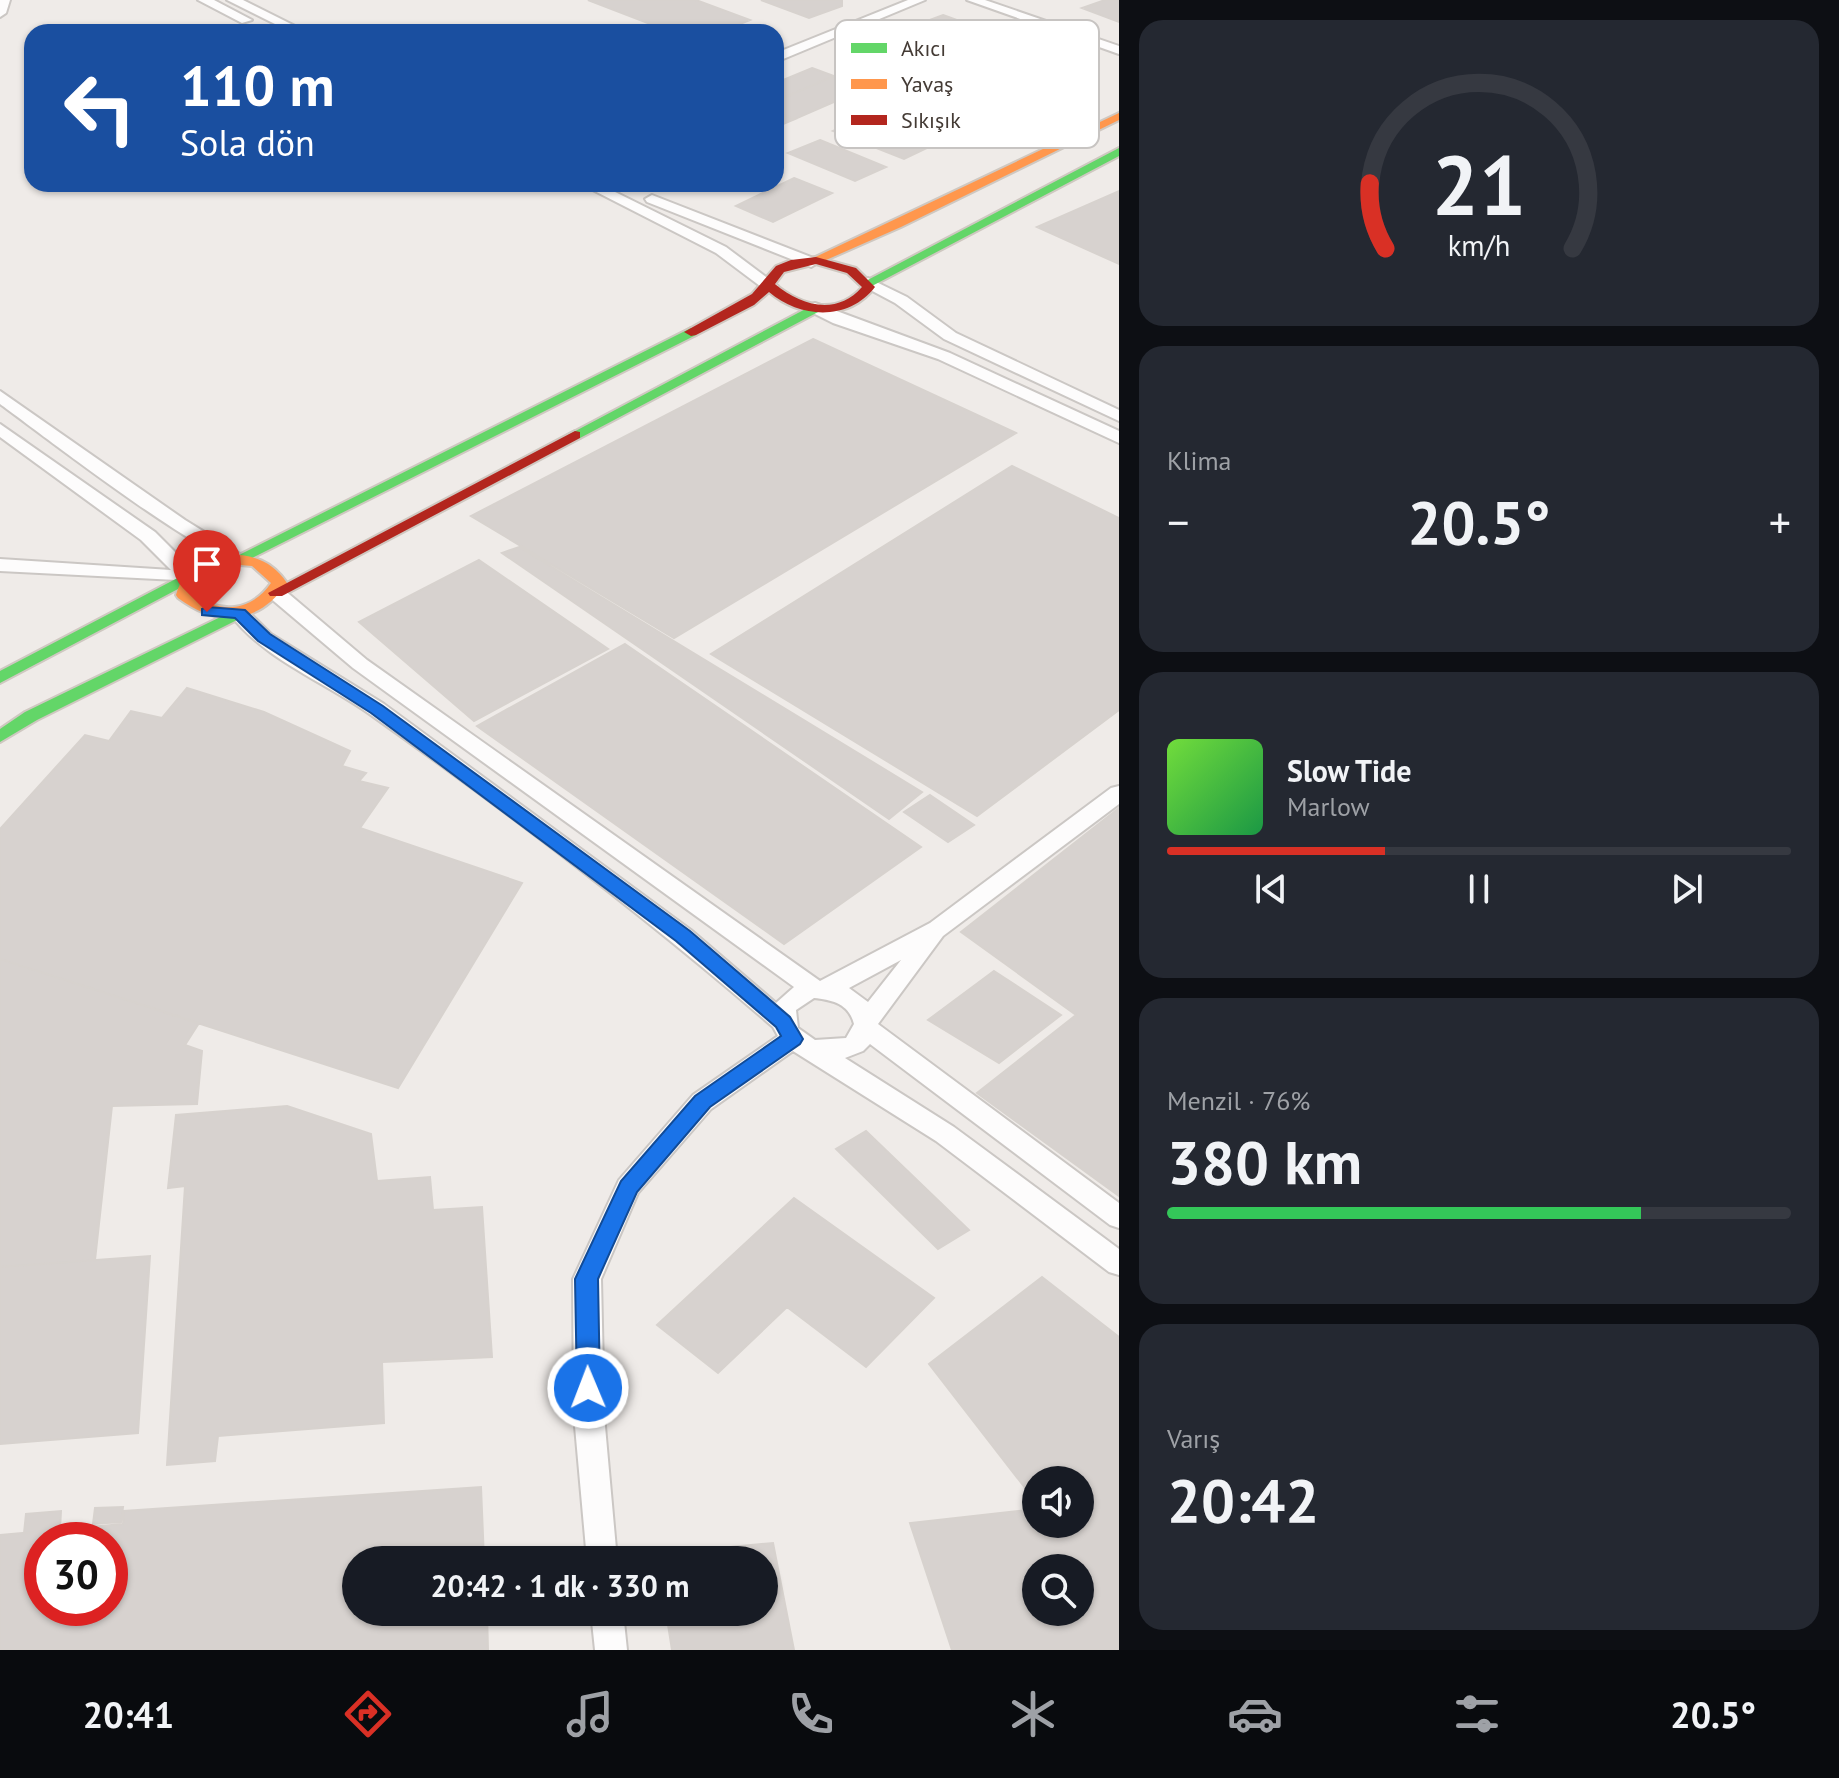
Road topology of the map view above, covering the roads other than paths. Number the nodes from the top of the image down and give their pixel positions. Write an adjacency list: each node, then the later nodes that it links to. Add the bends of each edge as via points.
1 (4, 0): 7 (street)
2 (204, 0): 11 (street)
3 (233, 0): 12 (street)
4 (919, 0): 8 (street)
5 (973, 0): 9 (street)
6 (1002, 0): 10 (street)
7 (0, 13)
8 (870, 20)
9 (1031, 20)
10 (1060, 20)
11 (254, 24)
12 (284, 24)
13 (1099, 33): 15 (street)
14 (835, 34): 18 (street)
15 (1119, 40)
16 (1099, 43): 17 (street)
17 (1119, 50)
18 (784, 55)
19 (1119, 116): 20 (street)
20 (1099, 126)
21 (1053, 148): 25 (street)
22 (1119, 151): 26 (street)
23 (604, 192): 27 (street, via 721,250)
24 (640, 192): 25 (street)
25 (811, 262): 26 (street, via 851,268); 27 (street, via 783,268 773,274)
26 (868, 283): 28 (street, via 867,295 858,302); 30 (street, via 950,336)
27 (770, 286): 28 (street, via 781,298); 33 (street, via 733,311)
28 (815, 308): 32 (street, via 944,356); 36 (street)
29 (0, 396): 33 (street, via 178,524)
30 (1119, 416)
31 (0, 429): 35 (street, via 148,536)
32 (1119, 438)
33 (239, 559): 35 (street, via 212,563); 36 (street, via 274,571)
34 (0, 565): 35 (street)
35 (189, 577): 37 (street, via 184,595 191,604 207,612); 38 (street)
36 (276, 593): 37 (street, via 263,605); 42 (street, via 360,664)
37 (239, 613): 39 (street, via 31,716); 44 (street, via 264,638 377,709 683,936)
38 (0, 678)
39 (0, 737)
40 (1119, 793): 41 (street)
41 (938, 929): 42 (street); 43 (street)
42 (821, 989): 43 (street, via 850,997); 44 (street, via 786,1004)
43 (867, 1024): 44 (street, via 862,1038 840,1050); 45 (street)
44 (796, 1037): 46 (street, via 945,1134); 47 (street, via 702,1102 637,1176 587,1279 589,1415)
45 (1119, 1217)
46 (1119, 1264)
47 (601, 1546)
48 (608, 1626): 49 (street)
49 (611, 1650)

